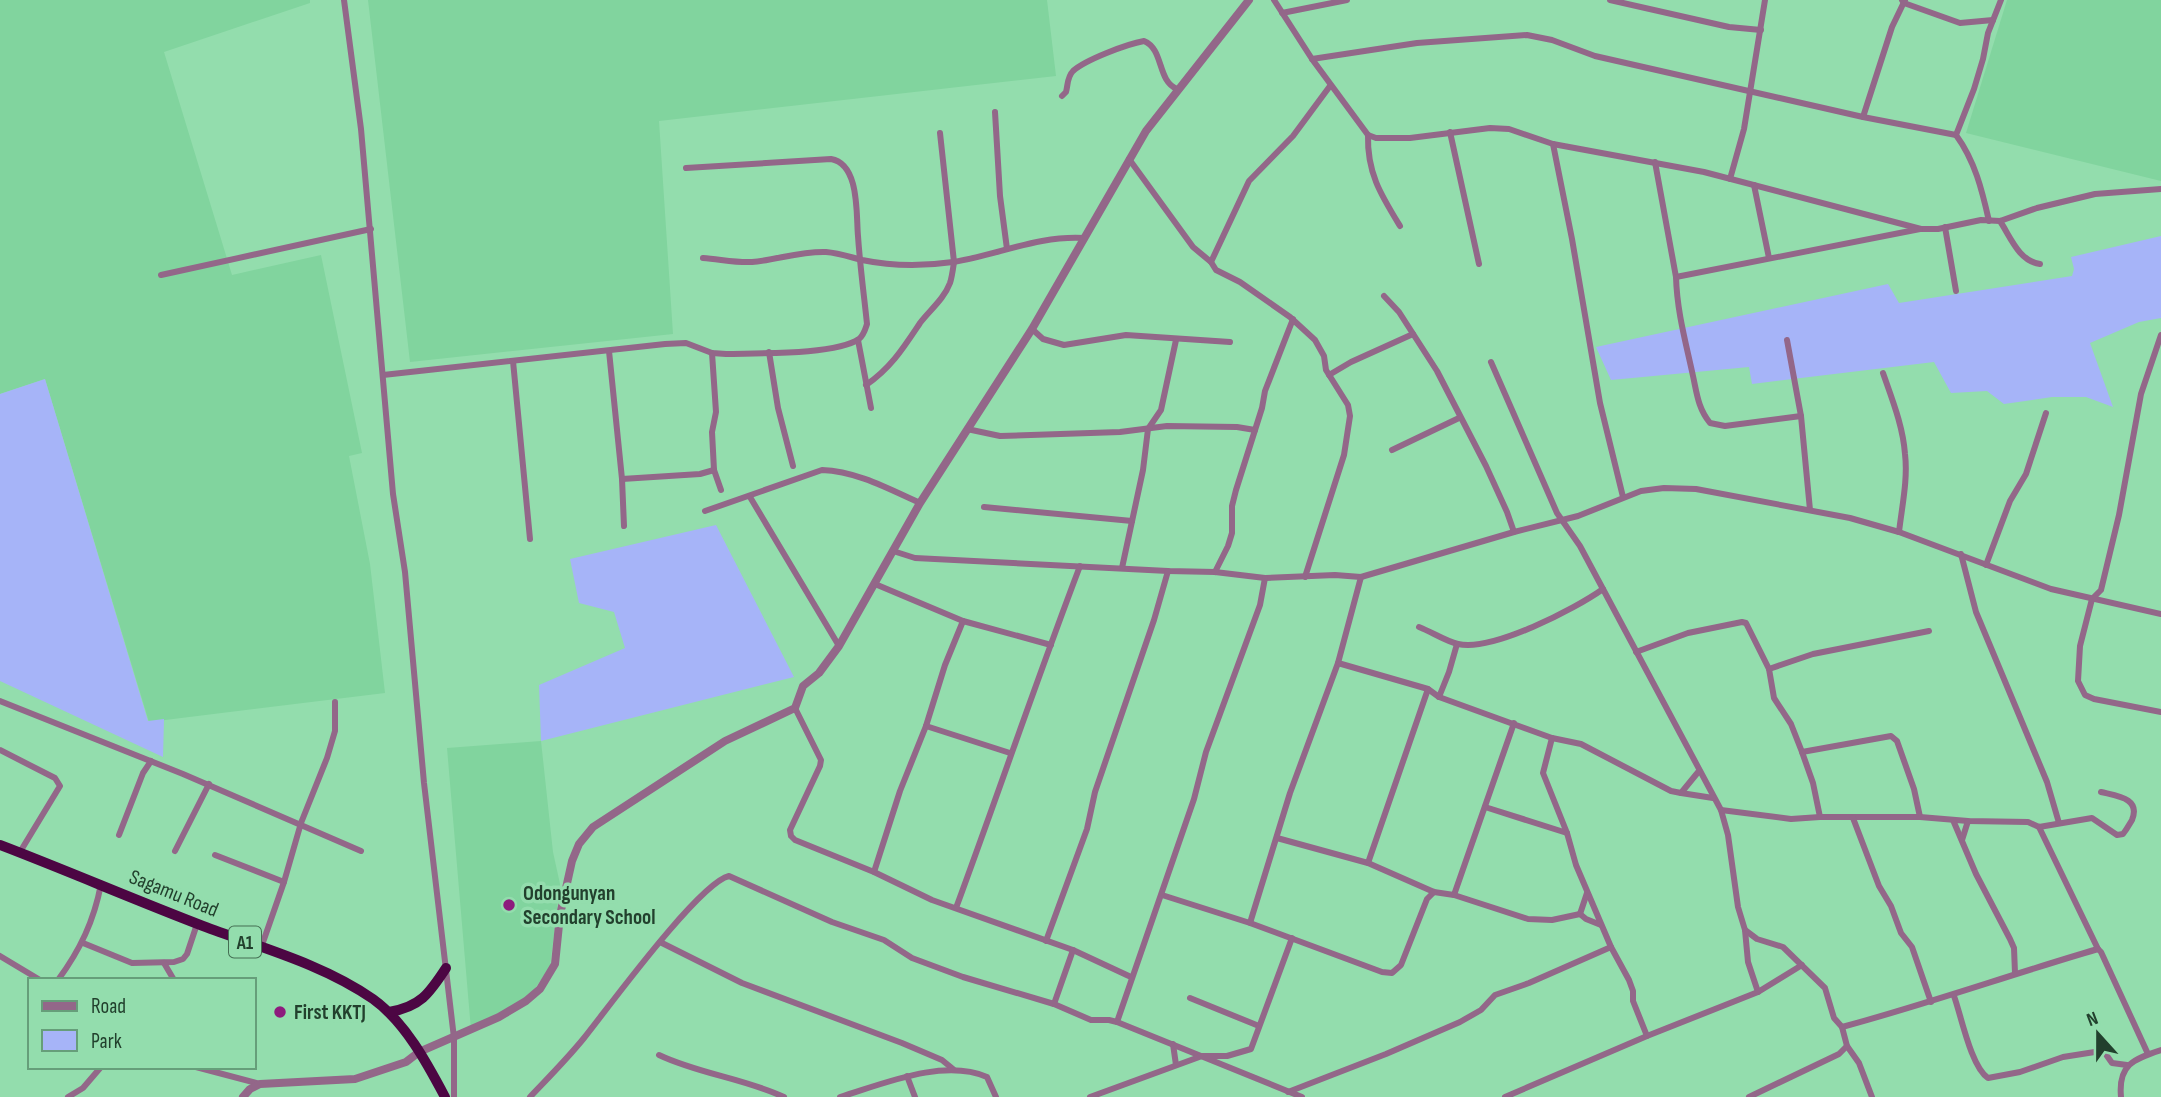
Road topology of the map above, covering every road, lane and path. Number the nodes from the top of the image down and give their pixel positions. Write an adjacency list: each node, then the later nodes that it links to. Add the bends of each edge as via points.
1 (344, 0): 34 (street)
2 (1249, 0): 14 (street)
3 (1274, 0): 9 (street)
4 (1348, 0): 9 (street)
5 (1610, 0): 11 (street, via 1728,27)
6 (1765, 0): 11 (street)
7 (2001, 0): 10 (street)
8 (1903, 1): 10 (street, via 1960,23); 18 (street)
9 (1282, 13): 12 (street)
10 (1993, 20): 22 (street)
11 (1762, 30): 15 (street)
12 (1312, 59): 13 (street); 15 (street, via 1417,43 1527,35 1595,56)
13 (1331, 86): 21 (street); 42 (street, via 1249,181)
14 (1177, 89): 16 (street, via 1166,79 1153,46 1144,41 1108,52 1073,71); 24 (street)
15 (1751, 92): 18 (street); 27 (street)
16 (1062, 96)
17 (995, 112): 37 (street)
18 (1863, 117): 22 (street)
19 (1450, 132): 21 (street, via 1410,138); 23 (street, via 1509,129); 43 (street)
20 (940, 133): 41 (street)
21 (1368, 135): 32 (street, via 1370,169)
22 (1956, 135): 30 (street, via 1980,183)
23 (1553, 144): 25 (street); 79 (street, via 1600,403)
24 (1129, 159): 36 (street); 42 (street, via 1188,241)
25 (1655, 162): 27 (street); 46 (street)
26 (686, 168): 40 (street, via 837,160 847,169 857,201)
27 (1730, 178): 28 (street)
28 (1754, 185): 35 (street); 39 (street)
29 (2161, 189): 31 (street, via 2095,194)
30 (1989, 221): 31 (street); 33 (street)
31 (2000, 221): 44 (street, via 2022,256)
32 (1400, 226)
33 (1945, 227): 35 (street); 47 (street)
34 (371, 229): 45 (street); 63 (street)
35 (1921, 229): 39 (street)
36 (1084, 239): 37 (street, via 1057,238); 50 (street)
37 (1007, 249): 41 (street)
38 (703, 258): 40 (street, via 750,262 828,252)
39 (1769, 258): 46 (street)
40 (861, 260): 41 (street, via 916,265); 53 (street, via 867,324)
41 (954, 262): 65 (street, via 951,282 905,349 883,374)
42 (1210, 262): 49 (street)
43 (1479, 264)
44 (2040, 264)
45 (161, 275)
46 (1676, 277): 68 (street, via 1695,394 1710,423 1725,426)
47 (1956, 291)
48 (1384, 296): 51 (street)
49 (1293, 319): 64 (street, via 1315,340); 72 (street, via 1272,369)
50 (1032, 329): 54 (street, via 1043,339 1064,345 1126,335); 70 (street)
51 (1413, 334): 64 (street); 69 (street)
52 (2161, 335): 102 (street, via 2141,394 2101,590)
53 (858, 340): 59 (street, via 814,350); 65 (street)
54 (1176, 340): 56 (street); 71 (street, via 1161,410)
55 (1787, 340): 68 (street)
56 (1230, 342)
57 (609, 351): 58 (street, via 686,343); 60 (street); 76 (street)
58 (712, 352): 59 (street); 75 (street)
59 (769, 352): 74 (street)
60 (513, 361): 63 (street); 89 (street)
61 (1491, 362): 84 (street)
62 (1883, 373): 88 (street, via 1905,454)
63 (383, 375): 179 (street)
64 (1329, 375): 99 (street, via 1348,405 1348,427 1341,467)
65 (866, 384): 66 (street)
66 (871, 408)
67 (2046, 413): 92 (street, via 2026,474 2010,501)
68 (1801, 416): 82 (street)
69 (1459, 418): 73 (street); 87 (street)
70 (967, 429): 71 (street, via 1000,436); 80 (street)
71 (1148, 429): 72 (street); 85 (street)
72 (1255, 430): 96 (street, via 1232,506 1232,533)
73 (1392, 450)
74 (793, 466)
75 (714, 470): 76 (street); 77 (street)
76 (622, 479): 86 (street)
77 (721, 490)
78 (750, 497): 80 (street, via 822,470 874,482); 83 (street); 109 (street)
79 (1622, 497): 82 (street, via 1664,488 1696,489); 84 (street)
80 (920, 503): 90 (street)
81 (984, 507): 85 (street)
82 (1810, 510): 88 (street)
83 (705, 511)
84 (1563, 519): 87 (street); 101 (street)
85 (1132, 521): 94 (street)
86 (624, 526)
87 (1514, 531): 97 (street)
88 (1899, 532): 91 (street)
89 (530, 539)
90 (893, 551): 93 (street, via 915,558); 100 (street)
91 (1961, 554): 92 (street); 139 (street, via 1976,612 2047,782)
92 (1986, 565): 102 (street)
93 (1080, 566): 94 (street); 108 (street)
94 (1122, 568): 95 (street)
95 (1168, 571): 96 (street); 169 (street, via 1087,829)
96 (1215, 572): 98 (street)
97 (1361, 577): 99 (street); 111 (street)
98 (1265, 578): 99 (street); 160 (street, via 1260,605 1206,752)
99 (1305, 578)
100 (875, 584): 104 (street); 109 (street)
101 (1603, 589): 107 (street, via 1532,627 1480,644); 110 (street)
102 (2092, 599): 103 (street); 118 (street, via 2080,646 2077,673 2081,689 2094,699)
103 (2161, 614)
104 (963, 621): 108 (street); 120 (street)
105 (1419, 626): 107 (street)
106 (1929, 631): 112 (street, via 1812,654)
107 (1457, 644): 114 (street)
108 (1051, 645): 124 (street)
109 (839, 646): 117 (street, via 803,687)
110 (1636, 652): 112 (street, via 1688,633 1742,622 1748,625); 126 (street)
111 (1338, 663): 113 (street); 145 (street)
112 (1769, 669): 123 (street, via 1774,698)
113 (1428, 689): 114 (street); 152 (street)
114 (1438, 697): 119 (street)
115 (0, 701): 125 (street)
116 (335, 702): 140 (street, via 335,731)
117 (795, 708): 153 (street, via 821,760 791,836); 195 (street, via 725,741 593,827 572,861 555,964 548,977 526,1001)
118 (2161, 712)
119 (1514, 723): 121 (street); 131 (street)
120 (926, 726): 124 (street); 153 (street)
121 (1552, 738): 129 (street, via 1581,744 1661,788); 133 (street, via 1543,773)
122 (0, 750): 150 (street, via 58,781 58,791)
123 (1802, 752): 134 (street); 135 (street, via 1891,736 1897,741)
124 (1010, 753): 162 (street)
125 (151, 761): 127 (street); 144 (street)
126 (1699, 771): 129 (street); 130 (street)
127 (209, 784): 140 (street); 149 (street)
128 (2101, 792): 139 (street, via 2127,798 2134,807 2123,834 2117,835 2092,818)
129 (1681, 793): 130 (street)
130 (1713, 798): 132 (street)
131 (1485, 807): 141 (street); 159 (street)
132 (1721, 810): 134 (street, via 1791,820); 167 (street)
133 (1560, 816): 141 (street); 143 (street)
134 (1820, 817): 136 (street)
135 (1920, 817): 136 (street); 137 (street)
136 (1853, 818): 188 (street, via 1879,886 1901,933 1913,947)
137 (1953, 820): 138 (street); 146 (street)
138 (1968, 821): 142 (street, via 2028,822); 146 (street)
139 (2059, 822): 142 (street)
140 (301, 823): 148 (street); 154 (street)
141 (1552, 827): 143 (street)
142 (2039, 827): 174 (street)
143 (1567, 833): 158 (street)
144 (118, 835)
145 (1277, 838): 152 (street); 164 (street)
146 (1962, 840): 180 (street, via 2014,948)
147 (0, 845): 150 (highway, Sagamu Road / A1)
148 (361, 850)
149 (175, 851)
150 (20, 852): 155 (highway, Sagamu Road / A1)
151 (215, 855): 154 (street)
152 (1368, 863): 156 (street)
153 (874, 872): 162 (street)
154 (284, 882): 173 (street)
155 (101, 884): 165 (highway, Sagamu Road / A1); 171 (street)
156 (1424, 888): 157 (street); 161 (street)
157 (1434, 892): 159 (street); 161 (street)
158 (1587, 892): 163 (street); 166 (street)
159 (1454, 894): 163 (street, via 1540,921)
160 (1162, 895): 164 (street); 181 (street)
161 (1427, 899): 168 (street, via 1401,965 1392,973)
162 (957, 908): 169 (street)
163 (1580, 914): 166 (street)
164 (1250, 923): 168 (street)
165 (197, 924): 173 (highway, Sagamu Road / A1); 177 (street, via 187,954)
166 (1601, 925): 172 (street)
167 (1745, 930): 178 (street, via 1783,947); 185 (street, via 1748,962)
168 (1292, 938): 192 (street)
169 (1046, 941): 175 (street)
170 (660, 942): 189 (street, via 715,882 729,876 884,940 912,958); 209 (street, via 742,983 902,1043); 217 (street)
171 (83, 943): 177 (street, via 121,961); 183 (street)
172 (1611, 947): 194 (street, via 1629,980); 212 (street, via 1495,995 1460,1022)
173 (261, 948): 190 (highway, Sagamu Road / A1, via 324,971)
174 (2098, 949): 180 (street); 201 (street)
175 (1073, 950): 181 (street); 189 (street)
176 (0, 956): 182 (street)
177 (163, 963): 184 (street)
178 (1802, 965): 185 (street); 193 (street, via 1825,988 1834,1018)
179 (446, 968): 190 (highway, via 420,1002); 195 (street)
180 (2015, 973): 186 (street)
181 (1131, 977): 191 (street)
182 (37, 978)
183 (59, 978)
184 (173, 978)
185 (1758, 992): 194 (street)
186 (1954, 996): 188 (street); 206 (street, via 1965,1034 1987,1078 2101,1051 2112,1063)
187 (1190, 998): 192 (street)
188 (1931, 1002): 193 (street)
189 (1054, 1004): 191 (street, via 1091,1020)
190 (389, 1012): 199 (highway, Sagamu Road / A1)
191 (1117, 1022): 196 (street)
192 (1259, 1026): 204 (street, via 1247,1052)
193 (1842, 1027): 197 (street)
194 (1647, 1036): 224 (street)
195 (454, 1038): 199 (street); 216 (street)
196 (1173, 1044): 204 (street); 205 (street)
197 (1847, 1046): 200 (street); 203 (street)
198 (2161, 1050): 201 (street)
199 (419, 1052): 211 (street, via 406,1062 355,1079); 215 (highway, Sagamu Road / A1)
200 (1839, 1054): 203 (street); 225 (street)
201 (2148, 1054): 206 (street)
202 (659, 1055): 218 (street)
203 (1853, 1055): 226 (street)
204 (1202, 1056): 205 (street); 212 (street)
205 (1176, 1065): 222 (street)
206 (2127, 1065): 227 (street)
207 (99, 1069): 213 (street)
208 (204, 1069): 211 (street)
209 (953, 1069): 210 (street); 221 (street, via 987,1077)
210 (907, 1076): 219 (street); 220 (street)
211 (260, 1084): 214 (street)
212 (1288, 1092): 223 (street)
213 (68, 1097)
214 (243, 1097)
215 (445, 1097)
216 (454, 1097)
217 (530, 1097)
218 (784, 1097)
219 (840, 1097)
220 (915, 1097)
221 (996, 1097)
222 (1090, 1097)
223 (1302, 1097)
224 (1505, 1097)
225 (1749, 1097)
226 (1872, 1097)
227 (2121, 1097)

